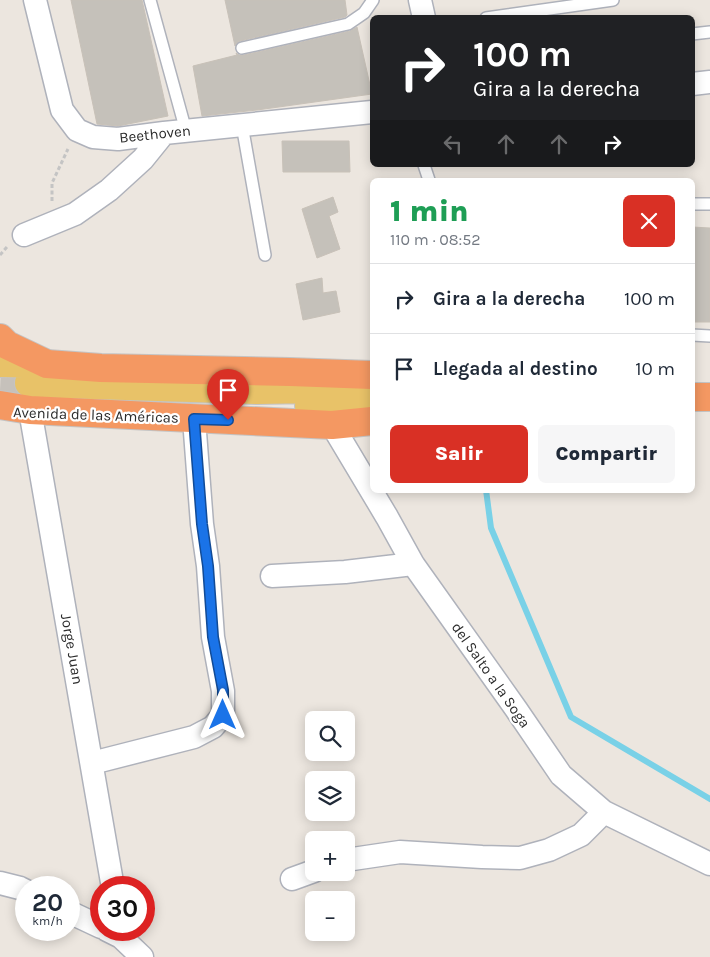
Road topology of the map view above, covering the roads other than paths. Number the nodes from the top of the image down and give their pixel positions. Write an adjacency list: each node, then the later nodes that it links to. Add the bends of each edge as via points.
1 (36, 0): 14 (street, Beethoven, via 62,110 77,130 93,137 118,139)
2 (150, 0): 13 (lane)
3 (373, 0): 10 (lane, via 364,13 348,24)
4 (420, 0): 6 (street)
5 (613, 0): 7 (lane)
6 (423, 15)
7 (507, 15)
8 (710, 32): 9 (lane)
9 (695, 34)
10 (242, 48)
11 (370, 112): 12 (street, Beethoven)
12 (242, 125): 13 (street, Beethoven); 18 (lane)
13 (186, 131): 14 (street, Beethoven)
14 (164, 133): 17 (street, via 109,190 75,214)
15 (695, 204): 16 (lane)
16 (710, 204)
17 (24, 235)
18 (265, 255)
19 (695, 335): 20 (lane)
20 (710, 336)
21 (0, 338): 24 (highway)
22 (0, 363): 24 (main road, Avenida de las Américas)
23 (370, 375): 24 (highway, Avenida de las Américas, via 101,368)
24 (34, 387): 25 (main road, Avenida de las Américas); 28 (highway); 29 (main road, Avenida de las Américas); 30 (main road, Avenida de las Américas); 31 (highway, Avenida de las Américas); 38 (street, Jorge Juan)
25 (370, 388)
26 (695, 397): 27 (highway)
27 (710, 397)
28 (0, 405)
29 (370, 410)
30 (0, 411)
31 (194, 419): 33 (highway, Avenida de las Américas); 38 (street, via 223,715 213,727 194,737)
32 (370, 421): 33 (highway, Avenida de las Américas)
33 (332, 425): 34 (street, del Salto a la Soga)
34 (370, 489)
35 (373, 493): 36 (street, del Salto a la Soga)
36 (413, 564): 37 (street); 39 (street, del Salto a la Soga, via 561,775)
37 (272, 576)
38 (92, 763): 43 (street, Jorge Juan)
39 (604, 812): 40 (street, via 581,835 549,850 520,858 400,852); 41 (street, del Salto a la Soga)
40 (355, 859)
41 (710, 864)
42 (305, 874): 44 (street)
43 (111, 876)
44 (292, 879)
45 (0, 883): 46 (street)
46 (15, 887)
47 (124, 941): 48 (street)
48 (142, 957)

